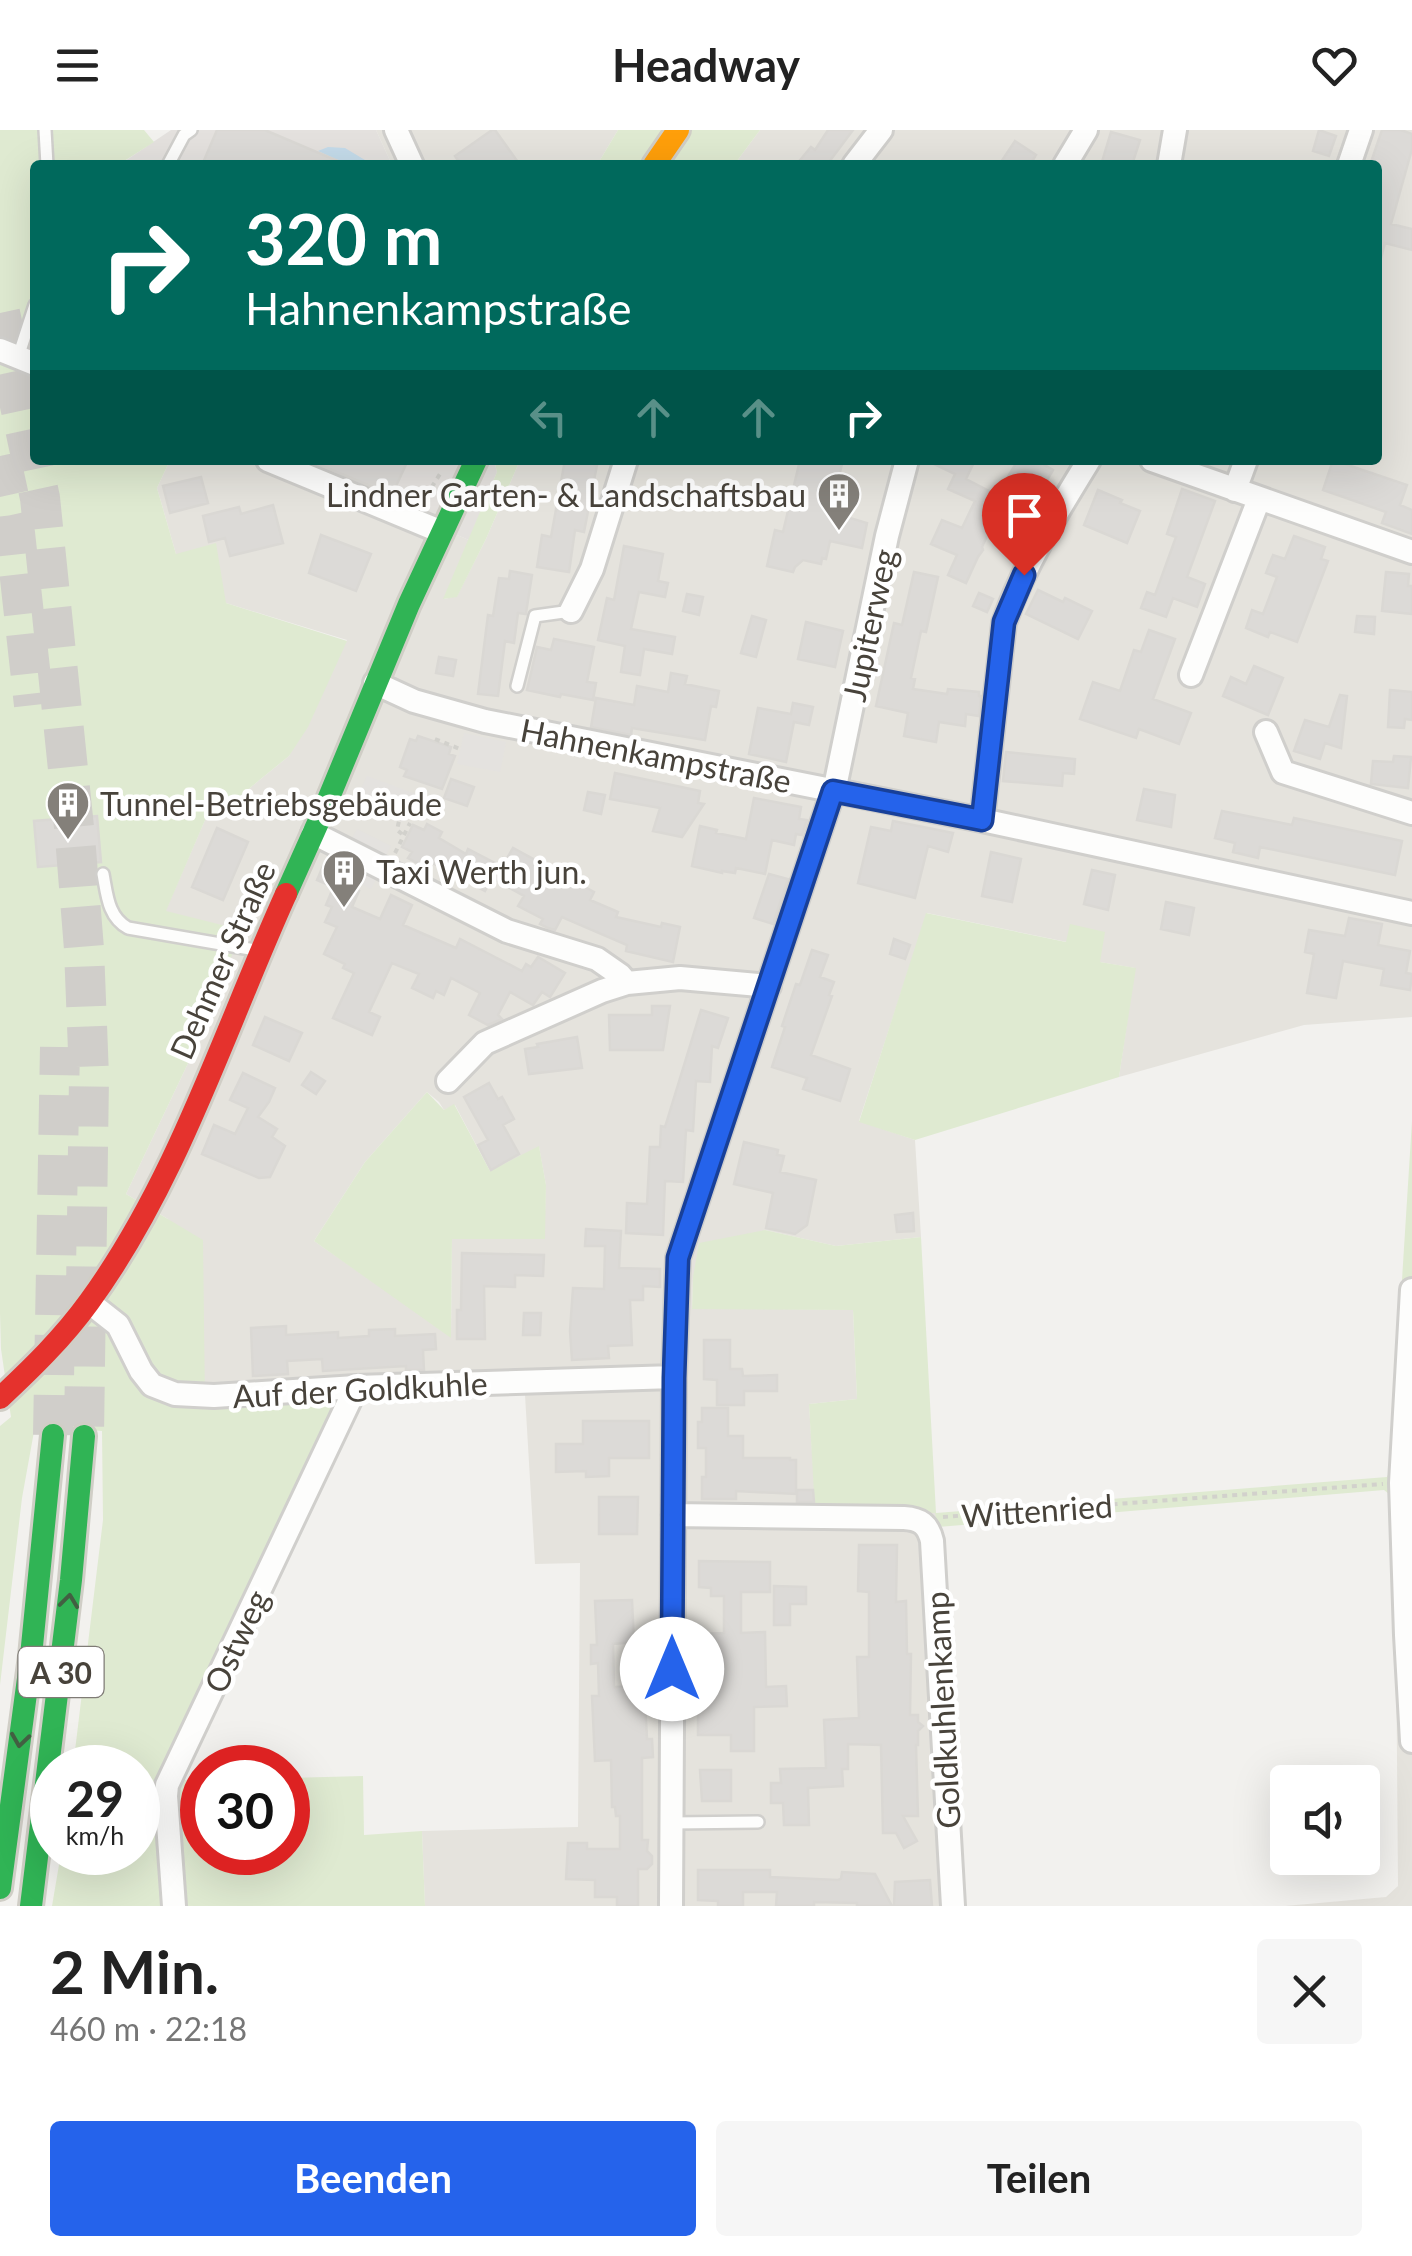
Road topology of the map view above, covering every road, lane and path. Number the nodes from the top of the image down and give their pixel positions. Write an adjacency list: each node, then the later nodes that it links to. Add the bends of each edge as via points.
1 (44, 130): 9 (lane)
2 (191, 130): 10 (lane)
3 (396, 130): 11 (street)
4 (678, 130): 12 (main road)
5 (881, 130): 13 (street)
6 (1086, 130): 14 (street)
7 (1176, 130): 15 (street)
8 (1361, 130): 16 (street)
9 (47, 160)
10 (171, 160)
11 (410, 160)
12 (657, 160)
13 (858, 160)
14 (1068, 160)
15 (1169, 160)
16 (1350, 160)
17 (30, 320): 18 (lane)
18 (18, 357)
19 (280, 465): 29 (street)
20 (443, 465): 29 (path)
21 (474, 465): 30 (main road, Dehmer Straße)
22 (624, 465): 32 (street, via 592,570)
23 (906, 465): 39 (street, Jupiterweg)
24 (1086, 465): 42 (street, via 1004,622)
25 (1166, 465): 27 (street)
26 (1244, 465): 27 (street)
27 (1236, 490): 28 (street)
28 (1258, 499): 31 (street); 33 (street)
29 (413, 520): 30 (street)
30 (442, 532): 34 (main road, Dehmer Straße)
31 (1412, 552)
32 (571, 612): 35 (lane, via 536,616)
33 (1191, 675)
34 (375, 683): 39 (street, Hahnenkampstraße, via 484,727); 44 (main road, Dehmer Straße)
35 (517, 686)
36 (1266, 732): 41 (street, via 1283,772)
37 (437, 742): 38 (path)
38 (460, 749)
39 (833, 791): 42 (street, Hahnenkampstraße); 51 (street, Jupiterweg)
40 (401, 812): 45 (path, via 397,830)
41 (1412, 813)
42 (982, 820): 48 (street, Hahnenkampstraße)
43 (410, 823): 45 (path)
44 (314, 834): 49 (main road, Dehmer Straße); 50 (street, via 507,930 598,959)
45 (404, 836): 46 (path)
46 (393, 857)
47 (103, 874): 49 (lane, via 121,925)
48 (1412, 913)
49 (260, 951): 54 (main road, Dehmer Straße, via 167,1168)
50 (626, 983): 51 (street, via 680,978); 52 (street, via 484,1043)
51 (768, 986): 55 (street, Jupiterweg, via 678,1258)
52 (448, 1081)
53 (1412, 1290): 56 (street)
54 (90, 1303): 57 (street, Auf der Goldkuhle, via 118,1325 152,1384 175,1394); 58 (main road, Dehmer Straße)
55 (674, 1378): 57 (street, Auf der Goldkuhle); 62 (street, Jupiterweg)
56 (1409, 1386): 61 (street)
57 (356, 1387): 70 (street, Ostweg, via 167,1785)
58 (0, 1398)
59 (53, 1434): 68 (main road, A 30, one-way to 68)
60 (84, 1436): 69 (main road, A 30, one-way to 60)
61 (1401, 1482): 63 (path, Wittenried); 64 (street)
62 (673, 1515): 63 (street, Wittenried); 67 (street, Jupiterweg)
63 (919, 1519): 72 (street, Goldkuhlenkamp, via 932,1540)
64 (1409, 1634): 65 (street)
65 (1412, 1741)
66 (758, 1822): 67 (lane)
67 (672, 1823): 71 (street, Jupiterweg)
68 (0, 1888)
69 (30, 1906)
70 (174, 1906)
71 (672, 1906)
72 (953, 1906)

